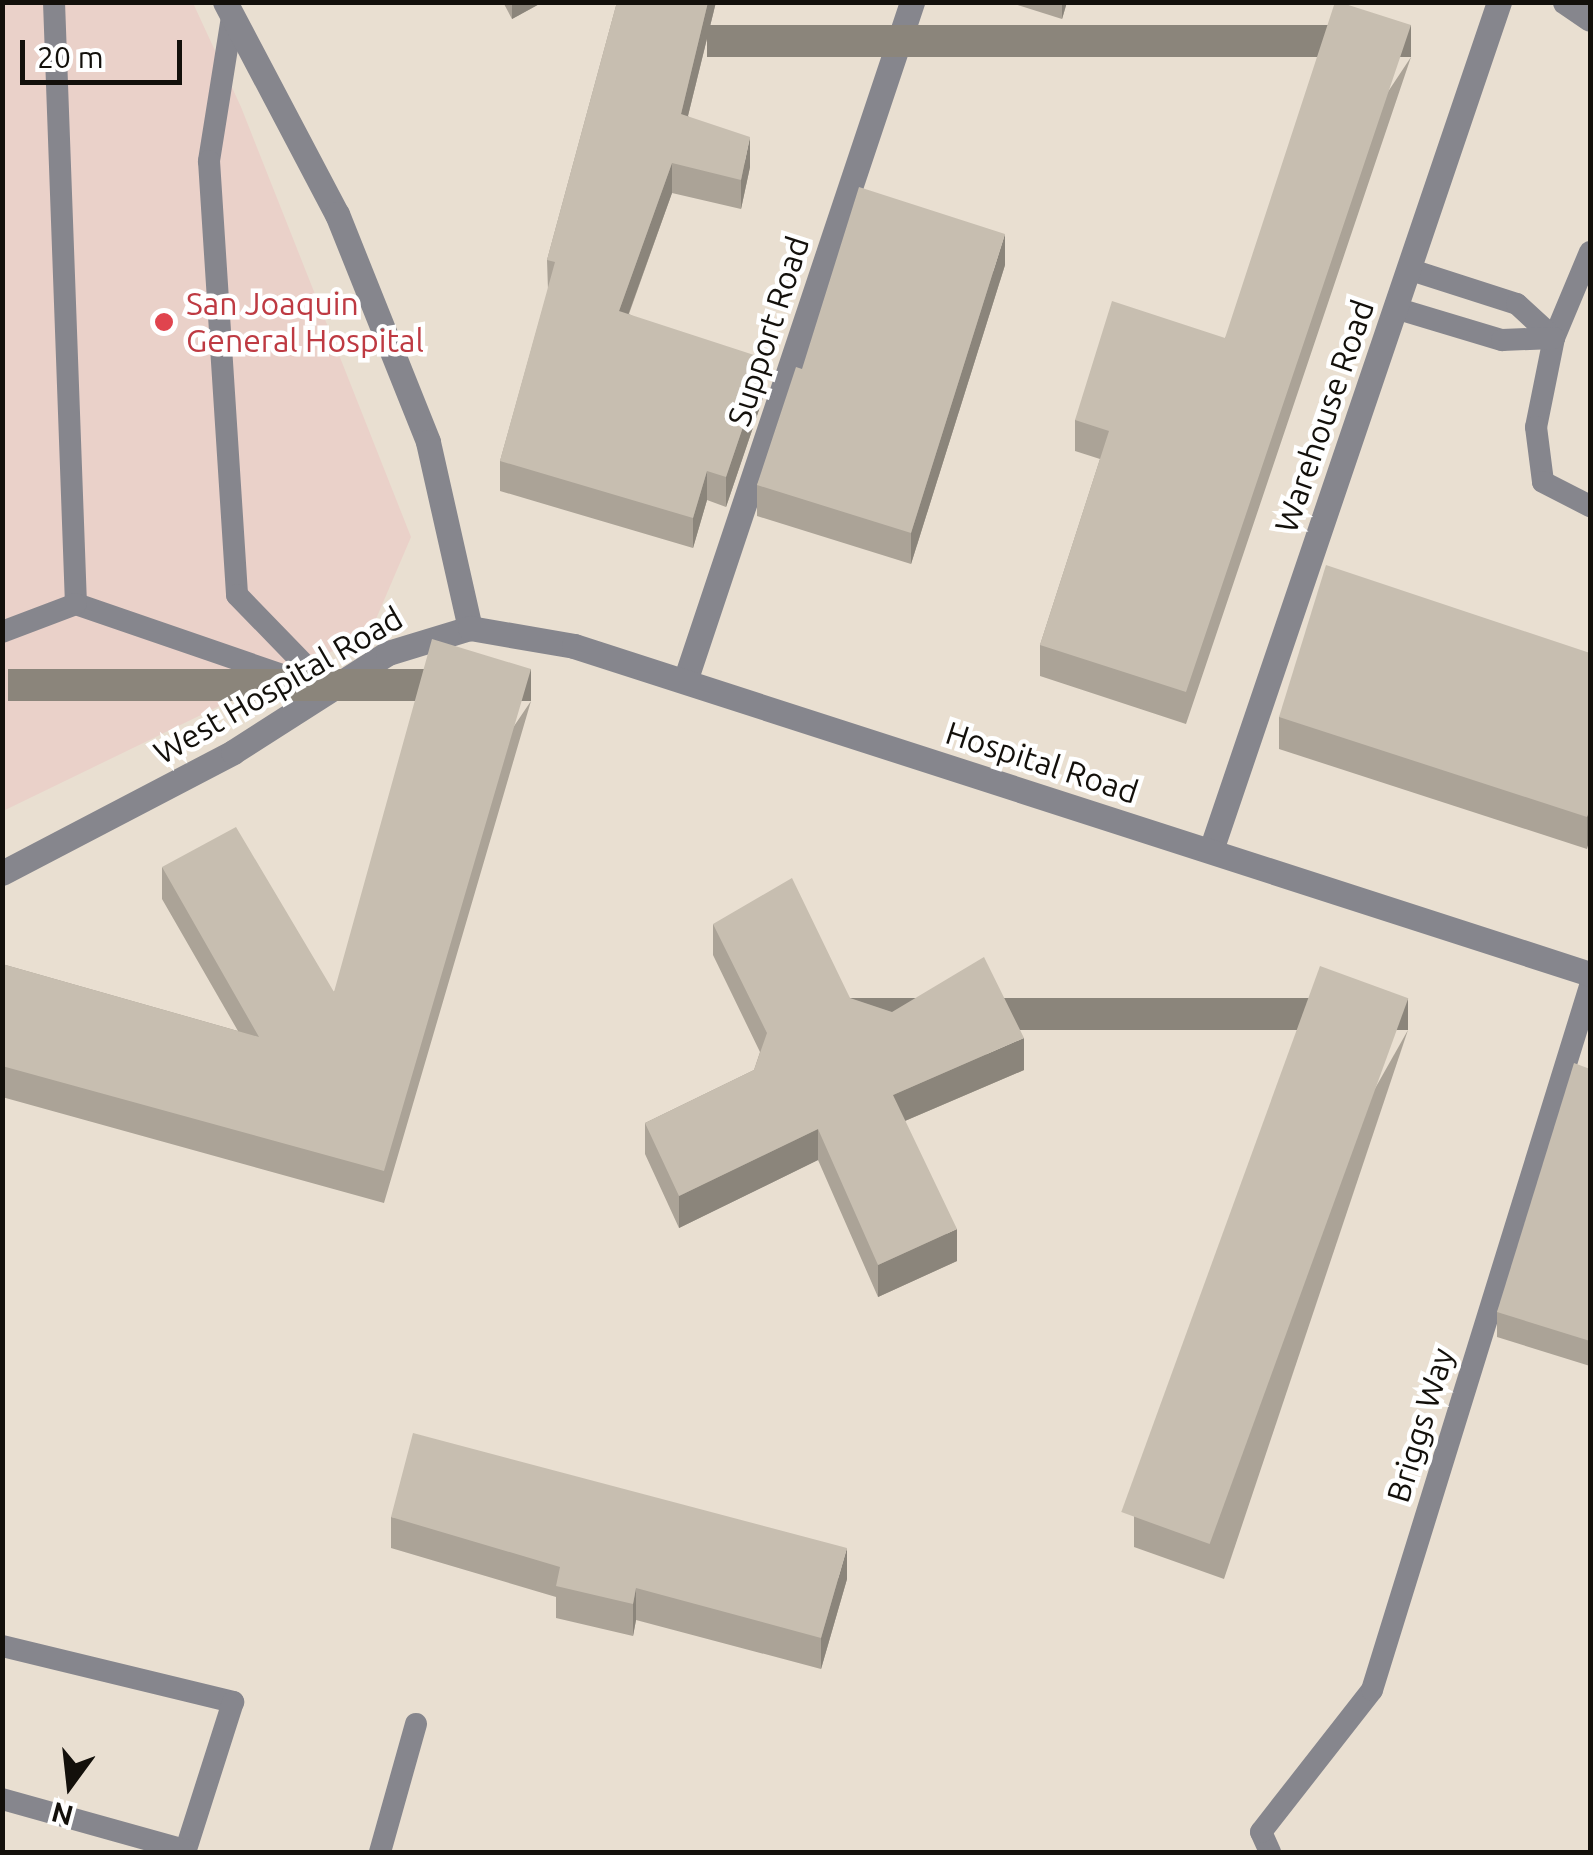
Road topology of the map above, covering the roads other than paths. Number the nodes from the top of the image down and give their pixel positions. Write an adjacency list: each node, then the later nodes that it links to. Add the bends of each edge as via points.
1 (54, 2): 12 (lane)
2 (912, 2): 15 (street, Support Road)
3 (1499, 2): 8 (street, Warehouse Road)
4 (1565, 2): 6 (street)
5 (228, 10): 13 (street, via 337,214 428,442); 16 (lane, via 209,161 237,594)
6 (1590, 18)
7 (1590, 252): 10 (lane)
8 (1408, 269): 9 (street, Warehouse Road); 10 (lane, via 1517,304)
9 (1395, 308): 10 (lane, via 1502,340); 17 (street, Warehouse Road)
10 (1554, 338): 11 (lane, via 1536,427 1543,482)
11 (1590, 506)
12 (76, 604): 14 (lane); 16 (lane)
13 (470, 628): 15 (street, Hospital Road, via 574,646); 16 (street, West Hospital Road, via 401,647)
14 (2, 632)
15 (685, 681): 17 (street, Hospital Road)
16 (329, 691): 18 (street, West Hospital Road, via 233,752)
17 (1211, 850): 19 (street, Hospital Road)
18 (2, 873)
19 (1590, 974)
20 (1590, 986): 26 (lane, Briggs Way, via 1372,1690 1262,1832)
21 (2, 1646): 24 (lane, via 232,1702)
22 (416, 1724): 25 (lane)
23 (2, 1799): 24 (lane)
24 (185, 1851)
25 (380, 1852)
26 (1270, 1852)

